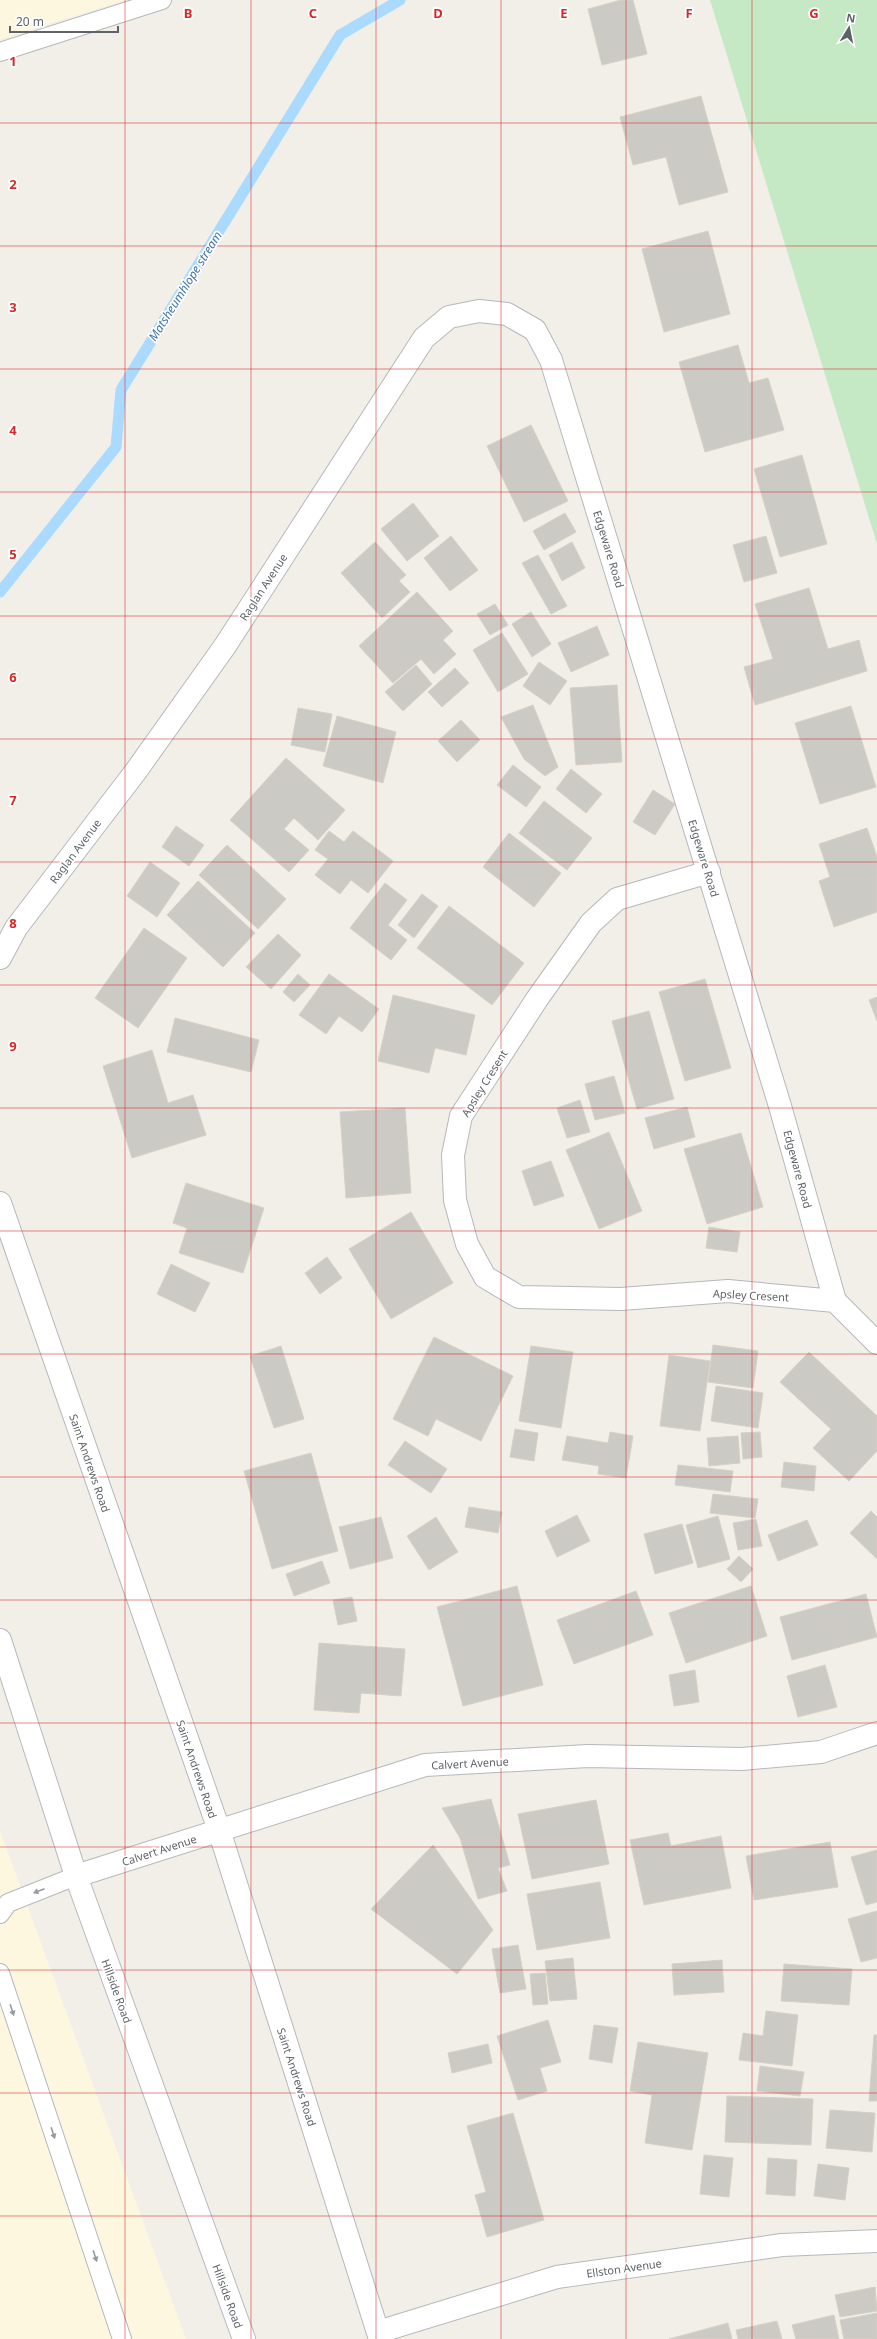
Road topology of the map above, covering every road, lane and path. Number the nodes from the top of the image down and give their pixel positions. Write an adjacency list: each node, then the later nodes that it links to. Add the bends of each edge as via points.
1 (162, 0): 2 (lane)
2 (0, 52)
3 (552, 360): 4 (street, Edgeware Road); 5 (street, Raglan Avenue, via 535,330 507,314 479,311 449,317 424,338 225,646 136,771 16,928)
4 (709, 872): 7 (street, Edgeware Road, via 780,1106); 7 (street, Apsley Cresent, via 617,899 591,923 461,1116 453,1156 454,1185 455,1200 467,1244 485,1277 519,1297 621,1299 728,1291)
5 (0, 958)
6 (0, 1203): 11 (street, Saint Andrews Road)
7 (834, 1301): 8 (street, Edgeware Road)
8 (877, 1344)
9 (0, 1640): 12 (street, Hillside Road)
10 (877, 1734): 11 (street, Calvert Avenue, via 821,1752 742,1759 588,1756 425,1765)
11 (219, 1830): 12 (street, Calvert Avenue); 16 (street, Saint Andrews Road)
12 (76, 1876): 13 (lane, one-way to 13, via 8,1903); 18 (street, Hillside Road)
13 (0, 1914)
14 (0, 1973): 17 (lane, one-way to 17)
15 (877, 2241): 16 (street, Ellston Avenue, via 782,2245 557,2277)
16 (379, 2336)
17 (122, 2339)
18 (244, 2339)

